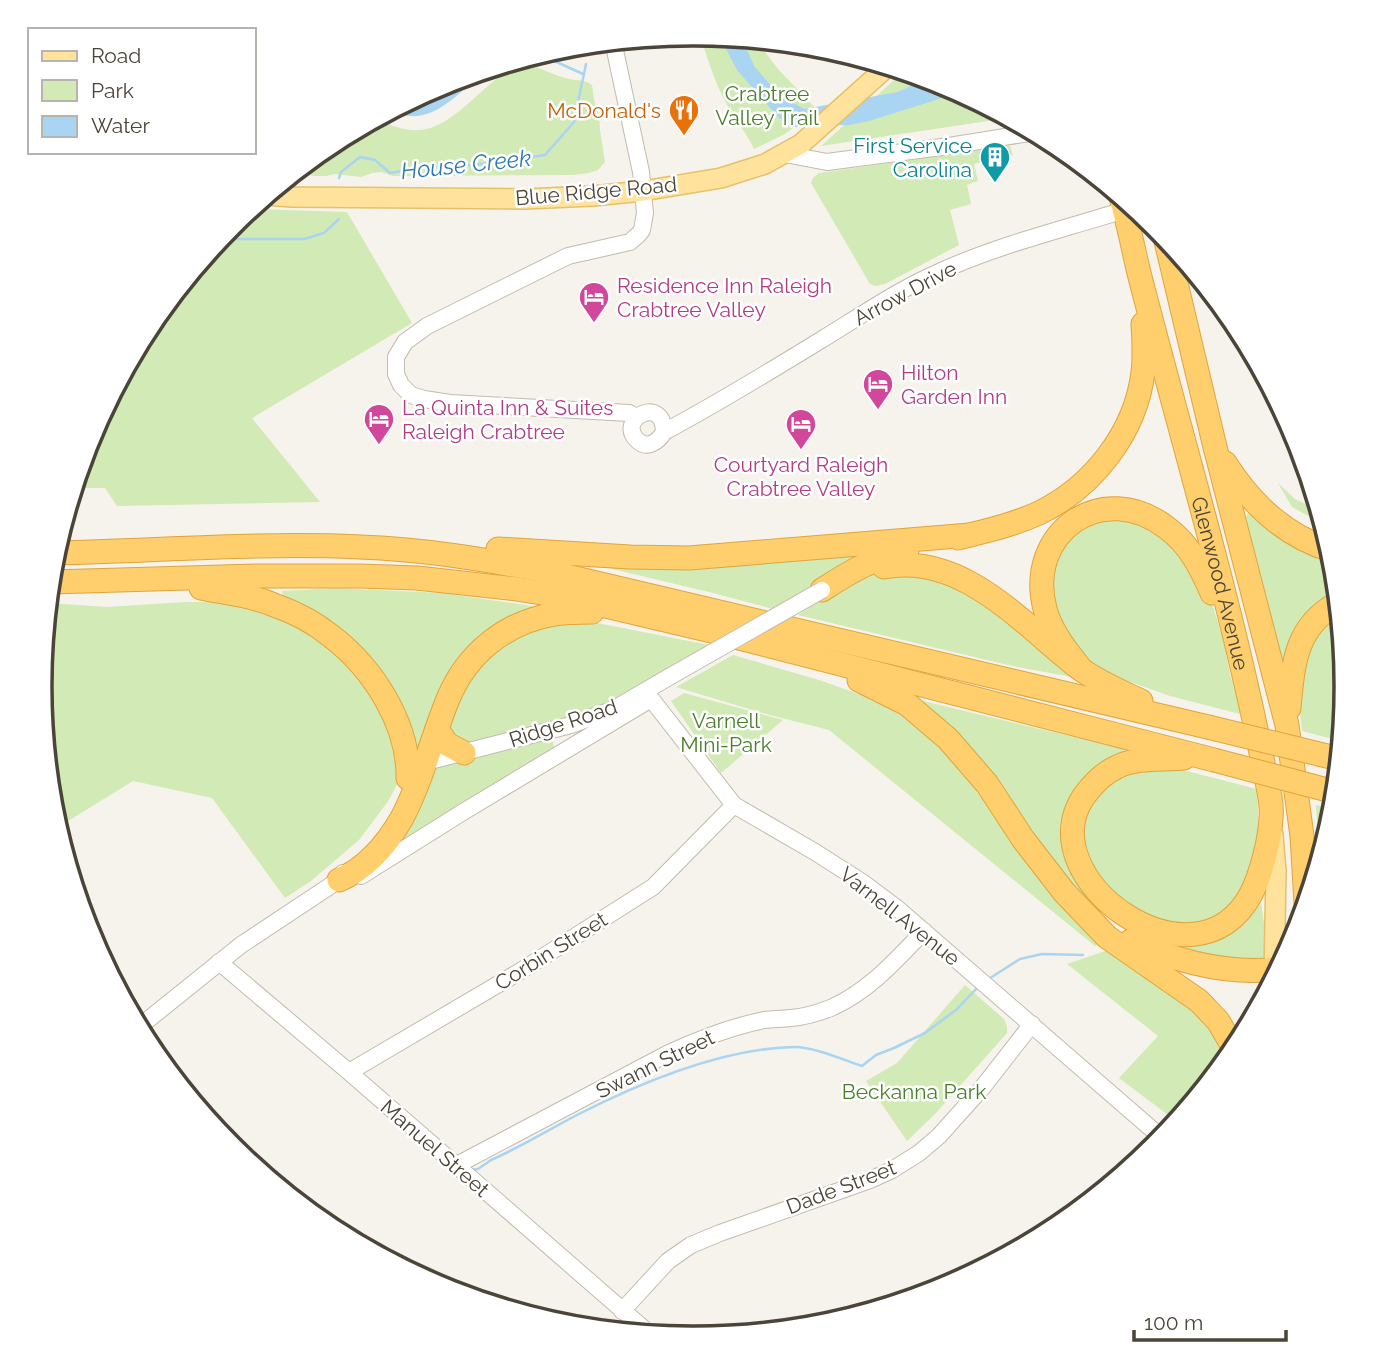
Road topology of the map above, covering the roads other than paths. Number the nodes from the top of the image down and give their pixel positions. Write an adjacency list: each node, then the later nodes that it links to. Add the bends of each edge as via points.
1 (615, 50): 5 (street)
2 (880, 73): 4 (main road, Blue Ridge Road)
3 (1019, 134): 4 (street, via 827,162)
4 (793, 149): 5 (main road, Blue Ridge Road, via 721,178)
5 (643, 191): 6 (main road, Blue Ridge Road, via 525,199); 11 (street, via 642,230 630,242 568,256 427,326 405,342 396,357 401,385 424,399)
6 (281, 196)
7 (1118, 206): 12 (street, Arrow Drive, via 935,274)
8 (1125, 214): 10 (highway, Glenwood Avenue)
9 (1169, 258): 13 (highway, Glenwood Avenue)
10 (1139, 272): 14 (highway, via 1143,374 1136,406 1106,460 1053,505); 23 (highway, Glenwood Avenue)
11 (636, 417): 12 (street, via 652,412 664,424); 12 (street, Arrow Drive, via 632,432 640,443 659,441)
12 (664, 432)
13 (1215, 447): 15 (highway, via 1269,517); 28 (highway, Glenwood Avenue)
14 (970, 535): 16 (highway, via 662,558); 20 (highway, via 884,556)
15 (1317, 545)
16 (402, 549): 17 (highway, via 285,546); 27 (highway, via 541,570)
17 (67, 553)
18 (153, 580): 19 (highway); 22 (highway, via 417,578 517,589); 36 (highway, via 272,603 332,636 370,675 389,706 404,741)
19 (61, 582)
20 (822, 590): 25 (highway, via 892,565 940,569 978,588); 26 (street, Ridge Road, bridge, via 669,677)
21 (1329, 608): 28 (highway, via 1314,620 1300,644)
22 (625, 611): 24 (highway); 29 (highway, via 554,614 497,636 462,671)
23 (1239, 655): 25 (highway, via 1203,572 1178,536 1130,510 1106,509 1077,518 1063,530 1052,546 1042,578 1050,624); 39 (highway, Glenwood Avenue)
24 (812, 658): 34 (highway); 42 (highway, via 906,704 948,739)
25 (1080, 669): 27 (highway)
26 (648, 695): 30 (street, Ridge Road); 31 (street, Ridge Road); 38 (street, Varnell Avenue)
27 (1183, 720): 33 (highway, bridge)
28 (1287, 725): 40 (highway, Glenwood Avenue)
29 (437, 729): 32 (highway, via 447,744); 35 (highway)
30 (556, 729): 31 (street); 32 (street, Ridge Road)
31 (566, 750): 41 (street, Ridge Road, via 378,867 355,880)
32 (464, 753): 35 (street, Ridge Road)
33 (1329, 757)
34 (1209, 758): 37 (highway, bridge); 39 (highway, via 1125,764 1097,780 1081,800 1074,820 1074,848 1088,880 1105,898 1134,919 1166,933 1193,936 1221,926 1232,919 1253,890)
35 (426, 762): 36 (street, Ridge Road); 41 (highway, via 390,838 368,862)
36 (408, 778): 41 (street, Ridge Road, via 383,829)
37 (1325, 789)
38 (734, 805): 43 (street, Varnell Avenue, via 862,882); 50 (street, Corbin Street, via 653,887)
39 (1272, 817): 44 (main road, Glenwood Avenue)
40 (1304, 877)
41 (339, 880): 45 (street, Ridge Road)
42 (1079, 907): 46 (highway, via 1126,939 1182,961); 49 (highway, via 1107,937 1199,1001)
43 (924, 931): 48 (street, Varnell Avenue); 52 (street, Swann Street, via 863,990 831,1007 694,1041)
44 (1276, 950)
45 (219, 962): 47 (street, Ridge Road); 50 (street, Manuel Street)
46 (1266, 971)
47 (147, 1021)
48 (1032, 1024): 51 (street, Varnell Avenue); 53 (street, Dade Street, via 982,1088 919,1153 870,1180 691,1245 668,1261)
49 (1228, 1038)
50 (349, 1072): 52 (street, Manuel Street)
51 (1154, 1131)
52 (455, 1166): 53 (street, Manuel Street)
53 (622, 1311): 54 (street, Manuel Street)
54 (637, 1324)

